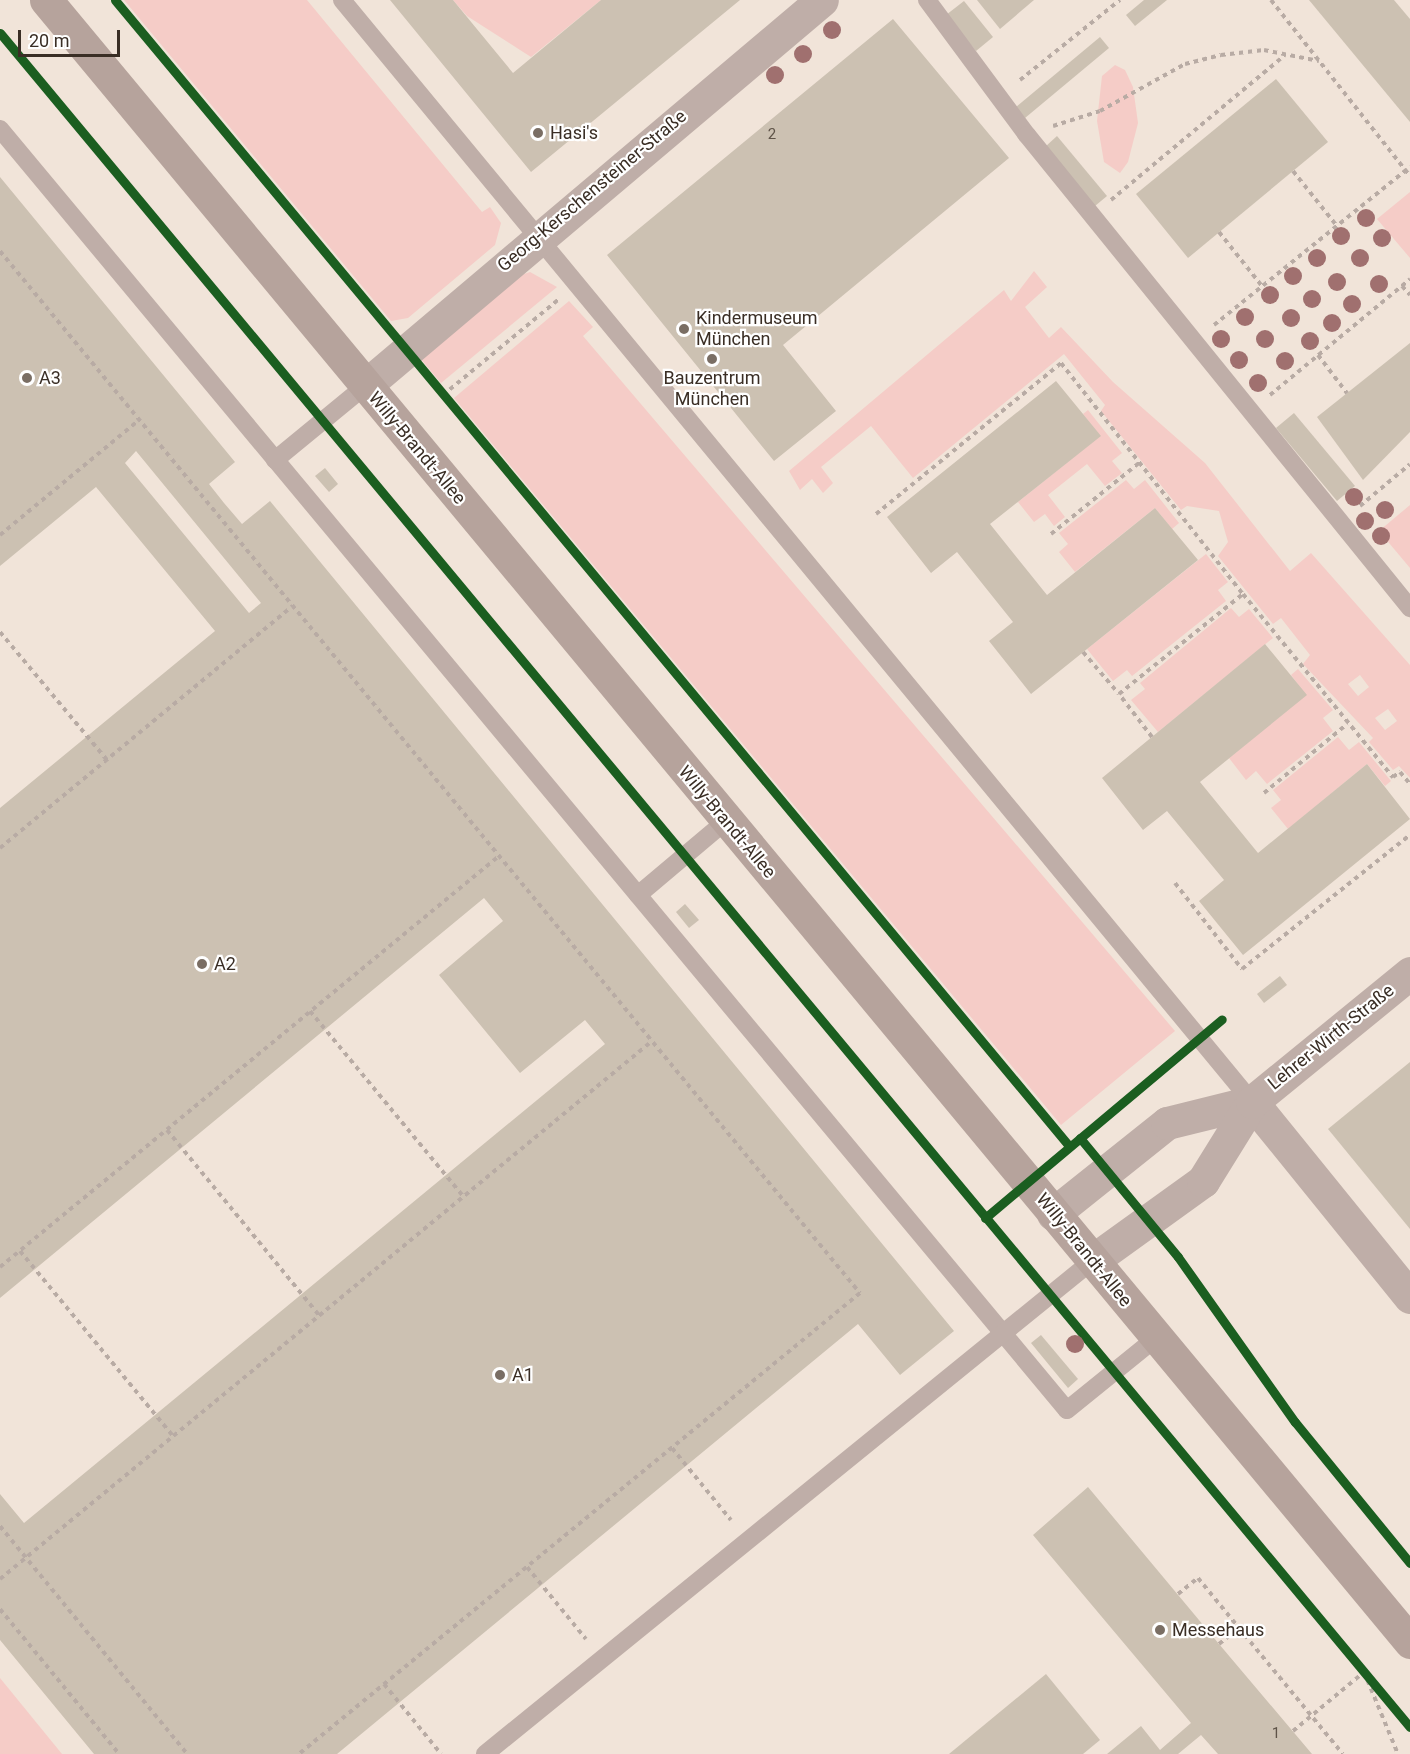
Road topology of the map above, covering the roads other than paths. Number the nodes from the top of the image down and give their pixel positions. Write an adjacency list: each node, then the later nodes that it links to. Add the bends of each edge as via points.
1 (46, 0): 7 (main road, Willy-Brandt-Allee)
2 (342, 0): 6 (lane)
3 (822, 0): 6 (street, Georg-Kerschensteiner-Straße)
4 (927, 0): 9 (lane, via 1027,135)
5 (0, 129): 8 (lane)
6 (537, 235): 7 (street, Georg-Kerschensteiner-Straße); 13 (lane)
7 (365, 386): 8 (lane); 10 (main road, Willy-Brandt-Allee)
8 (275, 460): 11 (lane)
9 (1410, 608)
10 (726, 821): 11 (lane); 14 (main road, Willy-Brandt-Allee)
11 (638, 895): 17 (lane)
12 (1410, 973): 13 (street, Lehrer-Wirth-Straße)
13 (1252, 1102): 14 (street, Lehrer-Wirth-Straße, via 1167,1123); 15 (street, Lehrer-Wirth-Straße, via 1203,1181); 16 (street)
14 (1053, 1214): 15 (main road, Willy-Brandt-Allee)
15 (1092, 1261): 17 (lane); 18 (main road, Willy-Brandt-Allee)
16 (1410, 1297)
17 (1000, 1331): 18 (lane, via 1067,1410); 20 (lane)
18 (1156, 1338): 19 (main road, Willy-Brandt-Allee)
19 (1410, 1642)
20 (485, 1754)

